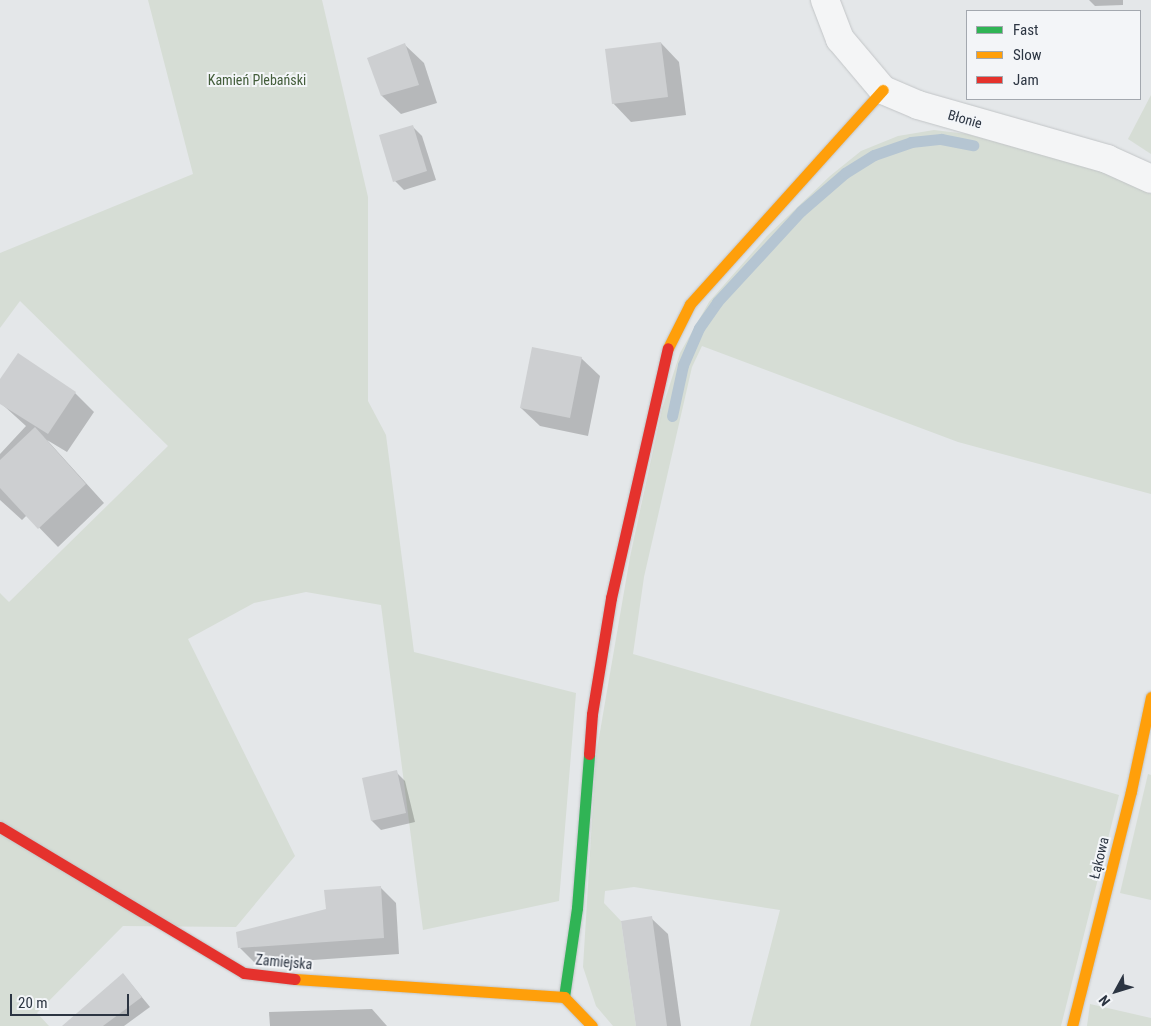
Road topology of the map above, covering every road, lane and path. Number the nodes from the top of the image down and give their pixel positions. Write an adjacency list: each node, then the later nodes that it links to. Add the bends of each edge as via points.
1 (825, 0): 2 (street, Błonie, via 840,38)
2 (883, 90): 3 (street, Błonie, via 918,105 1107,160); 6 (street, via 690,304 665,355 611,598 592,714 577,908)
3 (1151, 178)
4 (1151, 697): 8 (street, Łąkowa, via 1131,791)
5 (0, 827): 6 (street, Zamiejska, via 244,973 272,978 377,982)
6 (564, 997): 7 (street)
7 (592, 1026)
8 (1072, 1026)

